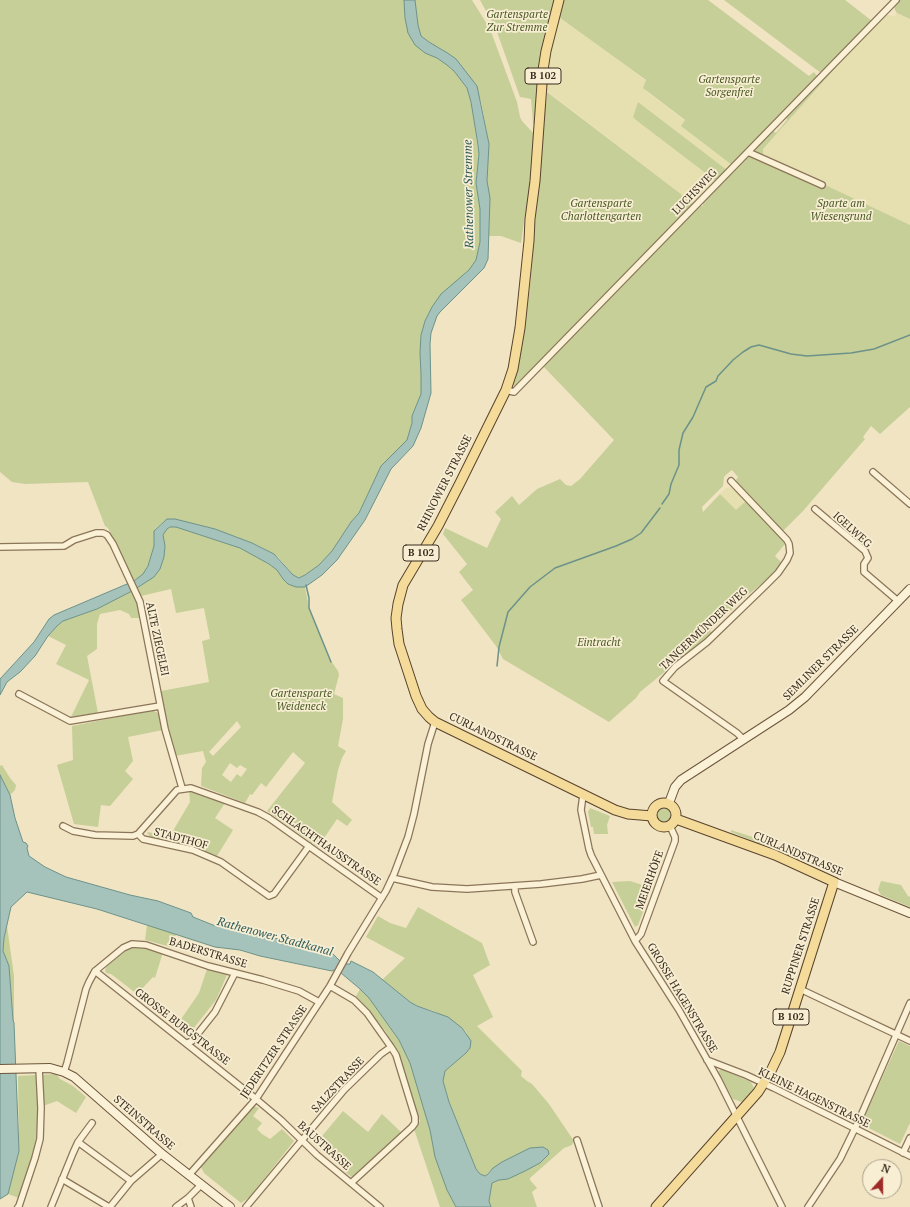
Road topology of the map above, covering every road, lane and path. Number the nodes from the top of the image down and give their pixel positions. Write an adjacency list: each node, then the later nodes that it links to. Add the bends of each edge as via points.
1 (559, 0): 5 (main road, RHINOWER STRASSE / B 102, via 543,70 520,328 516,357)
2 (896, 0): 3 (street, LUCHSWEG)
3 (748, 152): 4 (street); 5 (street, LUCHSWEG, via 514,392)
4 (822, 185)
5 (506, 390): 15 (main road, RHINOWER STRASSE / B 102, via 438,526 408,576 398,604 396,618 399,644 422,709)
6 (872, 472): 8 (street)
7 (731, 481): 16 (street, TANGERMÜNDER WEG, via 787,540 790,553 788,560 765,586 707,642 675,667 663,681)
8 (910, 504)
9 (815, 509): 12 (street, IGELWEG, via 865,551 868,558 864,564 864,572)
10 (0, 547): 14 (street, ALTE ZIEGELEI, via 64,546 96,533 107,535 137,596 144,618)
11 (910, 589): 12 (main road, SEMLINER STRASSE)
12 (898, 600): 16 (main road, SEMLINER STRASSE, via 805,697)
13 (18, 694): 14 (street, via 70,722)
14 (160, 706): 17 (street, ALTE ZIEGELEI)
15 (435, 722): 18 (main road, CURLANDSTRASSE / B 102); 26 (street, via 411,824)
16 (743, 739): 19 (main road, SEMLINER STRASSE, via 681,780 675,787)
17 (182, 788): 23 (street, via 173,793); 24 (street, SCHLACHTHAUSSTRASSE, via 196,789 258,812)
18 (583, 795): 20 (main road, CURLANDSTRASSE / B 102, via 628,814); 25 (street, GROSSE HAGENSTRASSE, via 581,810 586,837)
19 (669, 803): 20 (main road, via 656,805); 21 (main road, via 675,809)
20 (652, 816): 21 (main road, via 658,825 665,827)
21 (673, 822): 27 (main road, CURLANDSTRASSE, via 775,855); 31 (street, MEIERHÖFE, via 675,841 641,934)
22 (63, 826): 23 (street, STADTHOF, via 73,831 95,835 129,837)
23 (138, 834): 24 (street, STADTHOF, via 143,839 193,850 221,862 269,896 274,894)
24 (309, 846): 29 (street, SCHLACHTHAUSSTRASSE)
25 (602, 875): 28 (street, via 572,881); 31 (street, GROSSE HAGENSTRASSE)
26 (392, 878): 28 (street, via 419,885 447,888); 29 (street)
27 (834, 882): 30 (main road, CURLANDSTRASSE); 36 (main road, RUPPINER STRASSE / B 102)
28 (515, 886): 32 (street)
29 (382, 898): 35 (street, JEDERITZER STRASSE)
30 (910, 913)
31 (635, 941): 43 (street, GROSSE HAGENSTRASSE)
32 (533, 942)
33 (95, 971): 34 (street, BADERSTRASSE, via 123,948 136,944); 41 (street, GROSSE BURGSTRASSE); 46 (street, via 86,989)
34 (235, 973): 37 (street, BADERSTRASSE, via 299,991); 41 (street, via 215,1012 192,1041)
35 (330, 986): 37 (street, JEDERITZER STRASSE); 42 (street, via 354,1000 367,1013)
36 (800, 989): 39 (street); 47 (main road, RUPPINER STRASSE / B 102, via 780,1052)
37 (320, 1002): 48 (street, JEDERITZER STRASSE)
38 (910, 1003): 39 (street)
39 (897, 1034): 40 (street); 51 (street)
40 (910, 1041)
41 (187, 1043): 48 (street, GROSSE BURGSTRASSE)
42 (391, 1047): 53 (street, SALZSTRASSE, via 354,1079); 62 (street, via 396,1055 415,1123)
43 (708, 1060): 47 (street, KLEINE HAGENSTRASSE); 49 (street, GROSSE HAGENSTRASSE)
44 (39, 1068): 45 (main road, STEINSTRASSE); 46 (main road, STEINSTRASSE); 65 (street, via 40,1139)
45 (0, 1069)
46 (64, 1072): 57 (main road, STEINSTRASSE, via 77,1080)
47 (764, 1084): 49 (main road, B 102); 51 (street, KLEINE HAGENSTRASSE)
48 (256, 1098): 53 (street, BAUSTRASSE); 59 (street, JEDERITZER STRASSE)
49 (737, 1115): 74 (main road, B 102); 75 (street, GROSSE HAGENSTRASSE)
50 (92, 1123): 55 (street)
51 (855, 1129): 56 (street, KLEINE HAGENSTRASSE); 76 (street, via 834,1168)
52 (910, 1138): 56 (street)
53 (302, 1140): 62 (street, BAUSTRASSE); 71 (street, SALZSTRASSE)
54 (577, 1140): 73 (street)
55 (78, 1142): 60 (street); 61 (street)
56 (903, 1153): 58 (street, KLEINE HAGENSTRASSE)
57 (162, 1154): 59 (main road, STEINSTRASSE); 61 (street)
58 (910, 1156)
59 (189, 1175): 63 (main road, STEINSTRASSE)
60 (62, 1179): 66 (street); 67 (street)
61 (131, 1181): 67 (street)
62 (351, 1183): 72 (street, BAUSTRASSE)
63 (201, 1185): 64 (street); 70 (main road, STEINSTRASSE)
64 (188, 1198): 68 (street); 69 (street)
65 (19, 1207)
66 (51, 1207)
67 (110, 1207)
68 (176, 1207)
69 (192, 1207)
70 (230, 1207)
71 (246, 1207)
72 (380, 1207)
73 (599, 1207)
74 (656, 1207)
75 (782, 1207)
76 (808, 1207)

